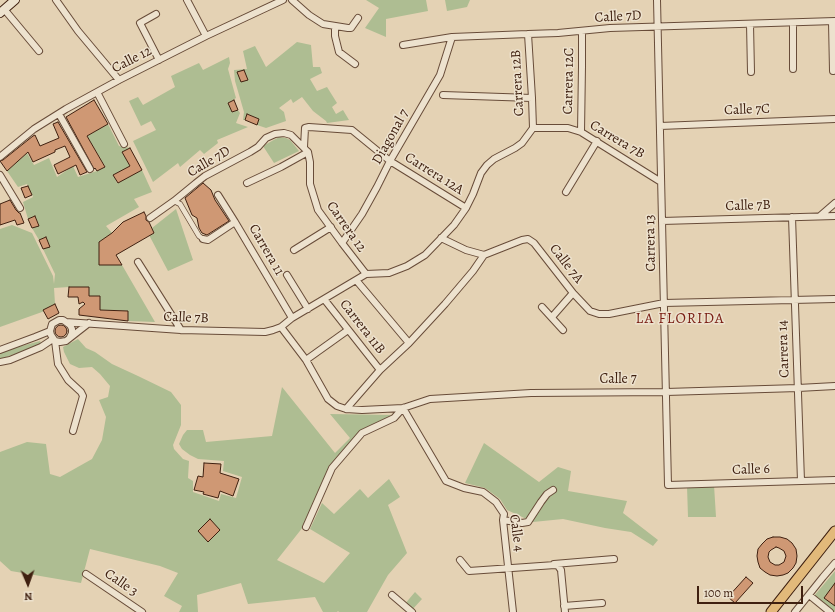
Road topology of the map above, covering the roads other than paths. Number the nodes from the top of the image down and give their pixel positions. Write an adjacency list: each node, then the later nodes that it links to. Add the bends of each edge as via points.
1 (15, 0): 7 (main road)
2 (56, 0): 26 (street)
3 (187, 0): 17 (street)
4 (283, 0): 17 (street, Calle 12)
5 (292, 0): 13 (street, via 308,15 323,24)
6 (657, 0): 14 (street, Carrera 13)
7 (2, 11): 20 (street)
8 (156, 14): 21 (street, via 140,23)
9 (358, 18): 13 (street, via 351,28)
10 (833, 22): 11 (street, Calle 7D); 24 (street)
11 (793, 23): 12 (street, Calle 7D); 23 (street)
12 (750, 24): 14 (street, Calle 7D); 25 (street)
13 (335, 26): 22 (street, via 339,52)
14 (657, 26): 15 (street, Calle 7D); 32 (street, Carrera 13)
15 (582, 31): 16 (street, Calle 7D); 34 (street, Carrera 12C)
16 (528, 34): 18 (street, Calle 7D); 29 (street, Carrera 12B)
17 (206, 36): 21 (street, Calle 12)
18 (452, 37): 19 (street, Calle 7D); 39 (street, Diagonal 7, via 440,75)
19 (403, 45)
20 (40, 51)
21 (159, 60): 26 (street, Calle 12)
22 (354, 64)
23 (793, 69)
24 (833, 71)
25 (751, 72)
26 (118, 80): 27 (street, Calle 12)
27 (97, 92): 30 (street, Calle 12); 36 (street)
28 (443, 95): 29 (street)
29 (532, 98): 33 (street, Carrera 12B)
30 (59, 114): 38 (street, Calle 12, via 34,129); 40 (street)
31 (835, 119): 32 (street, Calle 7C)
32 (660, 126): 43 (street, Carrera 13)
33 (533, 128): 34 (street, Carrera 7B, via 568,128); 49 (street, Carrera 12B, via 522,143 487,165)
34 (580, 132): 35 (street, Carrera 7B)
35 (597, 141): 43 (street, Carrera 7B); 44 (street)
36 (124, 144)
37 (306, 149): 39 (street, Carrera 12, via 305,128 352,130); 42 (street, via 281,167); 46 (street, Calle 7D, via 291,135 275,134 266,138 250,152 205,176); 56 (street, Carrera 12, via 310,162 312,193 318,210)
38 (0, 157)
39 (390, 161): 49 (street, Carrera 12A); 59 (street, Diagonal 7, via 362,214)
40 (90, 170)
41 (0, 175): 48 (street)
42 (247, 182)
43 (661, 182): 54 (street, Carrera 13)
44 (566, 192)
45 (218, 195): 55 (street, Carrera 11)
46 (174, 201): 53 (street, Calle 7D); 58 (street, via 180,204)
47 (835, 203): 50 (street)
48 (20, 208)
49 (466, 208): 57 (street, Carrera 12B)
50 (820, 216): 51 (street, Calle 7B); 52 (street, Calle 7B)
51 (835, 216)
52 (792, 217): 54 (street, Calle 7B); 69 (street, Carrera 14)
53 (150, 218)
54 (662, 221): 70 (street, Carrera 13)
55 (235, 222): 58 (street, via 208,240); 74 (street, Carrera 11)
56 (330, 228): 59 (street, Carrera 12); 60 (street)
57 (441, 238): 61 (street); 63 (street, Carrera 12B, via 425,255 407,266 389,273)
58 (203, 239)
59 (342, 243): 63 (street, Carrera 12)
60 (294, 250)
61 (484, 255): 66 (street, Calle 7A, via 528,239 534,243); 84 (street, via 445,304)
62 (138, 262): 78 (street)
63 (366, 274): 65 (street, Calle 7B)
64 (287, 275): 72 (street)
65 (356, 280): 67 (street, Calle 7B); 84 (street)
66 (573, 293): 70 (street, Calle 7A, via 590,311 599,314); 73 (street)
67 (324, 299): 72 (street, Calle 7B); 79 (street, Carrera 11B)
68 (835, 299): 69 (street, Calle 7A)
69 (795, 300): 70 (street, Calle 7A); 90 (street, Carrera 14)
70 (664, 303): 91 (street, Carrera 13)
71 (542, 307): 73 (street)
72 (308, 309): 74 (street, Calle 7B)
73 (552, 317): 80 (street)
74 (292, 318): 77 (street, Calle 7B)
75 (66, 322): 76 (street, Calle 7B); 81 (street, via 55,322); 82 (street, via 72,328)
76 (89, 323): 78 (street, Calle 7B); 82 (street)
77 (281, 326): 78 (street, Calle 7B, via 265,332); 86 (street)
78 (181, 330)
79 (348, 330): 86 (street); 88 (street, Carrera 11B)
80 (563, 330)
81 (50, 331): 83 (street); 85 (street)
82 (70, 337): 83 (street, via 63,342)
83 (54, 340): 87 (street, via 35,350); 94 (street, via 58,364 83,396)
84 (409, 343): 88 (street)
85 (0, 350)
86 (306, 360): 93 (street, via 328,399)
87 (0, 362)
88 (380, 370): 93 (street)
89 (835, 386): 90 (street, Calle 7)
90 (798, 388): 91 (street, Calle 7); 96 (street, Carrera 14)
91 (666, 392): 92 (street, Calle 7, via 460,396 430,399); 97 (street, Carrera 13)
92 (403, 408): 93 (street); 99 (street, Calle 4, via 446,481 483,492 496,502 504,514); 100 (street, via 394,418 362,433 332,468)
93 (346, 409)
94 (73, 431)
95 (835, 480): 96 (street, Calle 6)
96 (801, 481): 97 (street, Calle 6)
97 (668, 485)
98 (553, 490): 99 (street, via 547,494 528,522)
99 (503, 520): 105 (street, Calle 4)
100 (306, 526)
101 (835, 531): 114 (main road)
102 (614, 558): 105 (street)
103 (460, 560): 105 (street, via 469,571)
104 (835, 563): 108 (street)
105 (509, 568): 110 (street, via 558,566 561,570); 113 (street, Calle 4)
106 (86, 574): 111 (street, Calle 3)
107 (392, 595): 112 (street)
108 (809, 595): 115 (street); 116 (street)
109 (602, 603): 110 (street)
110 (565, 609)
111 (142, 612)
112 (412, 612)
113 (513, 612)
114 (771, 612)
115 (795, 612)
116 (830, 612)

